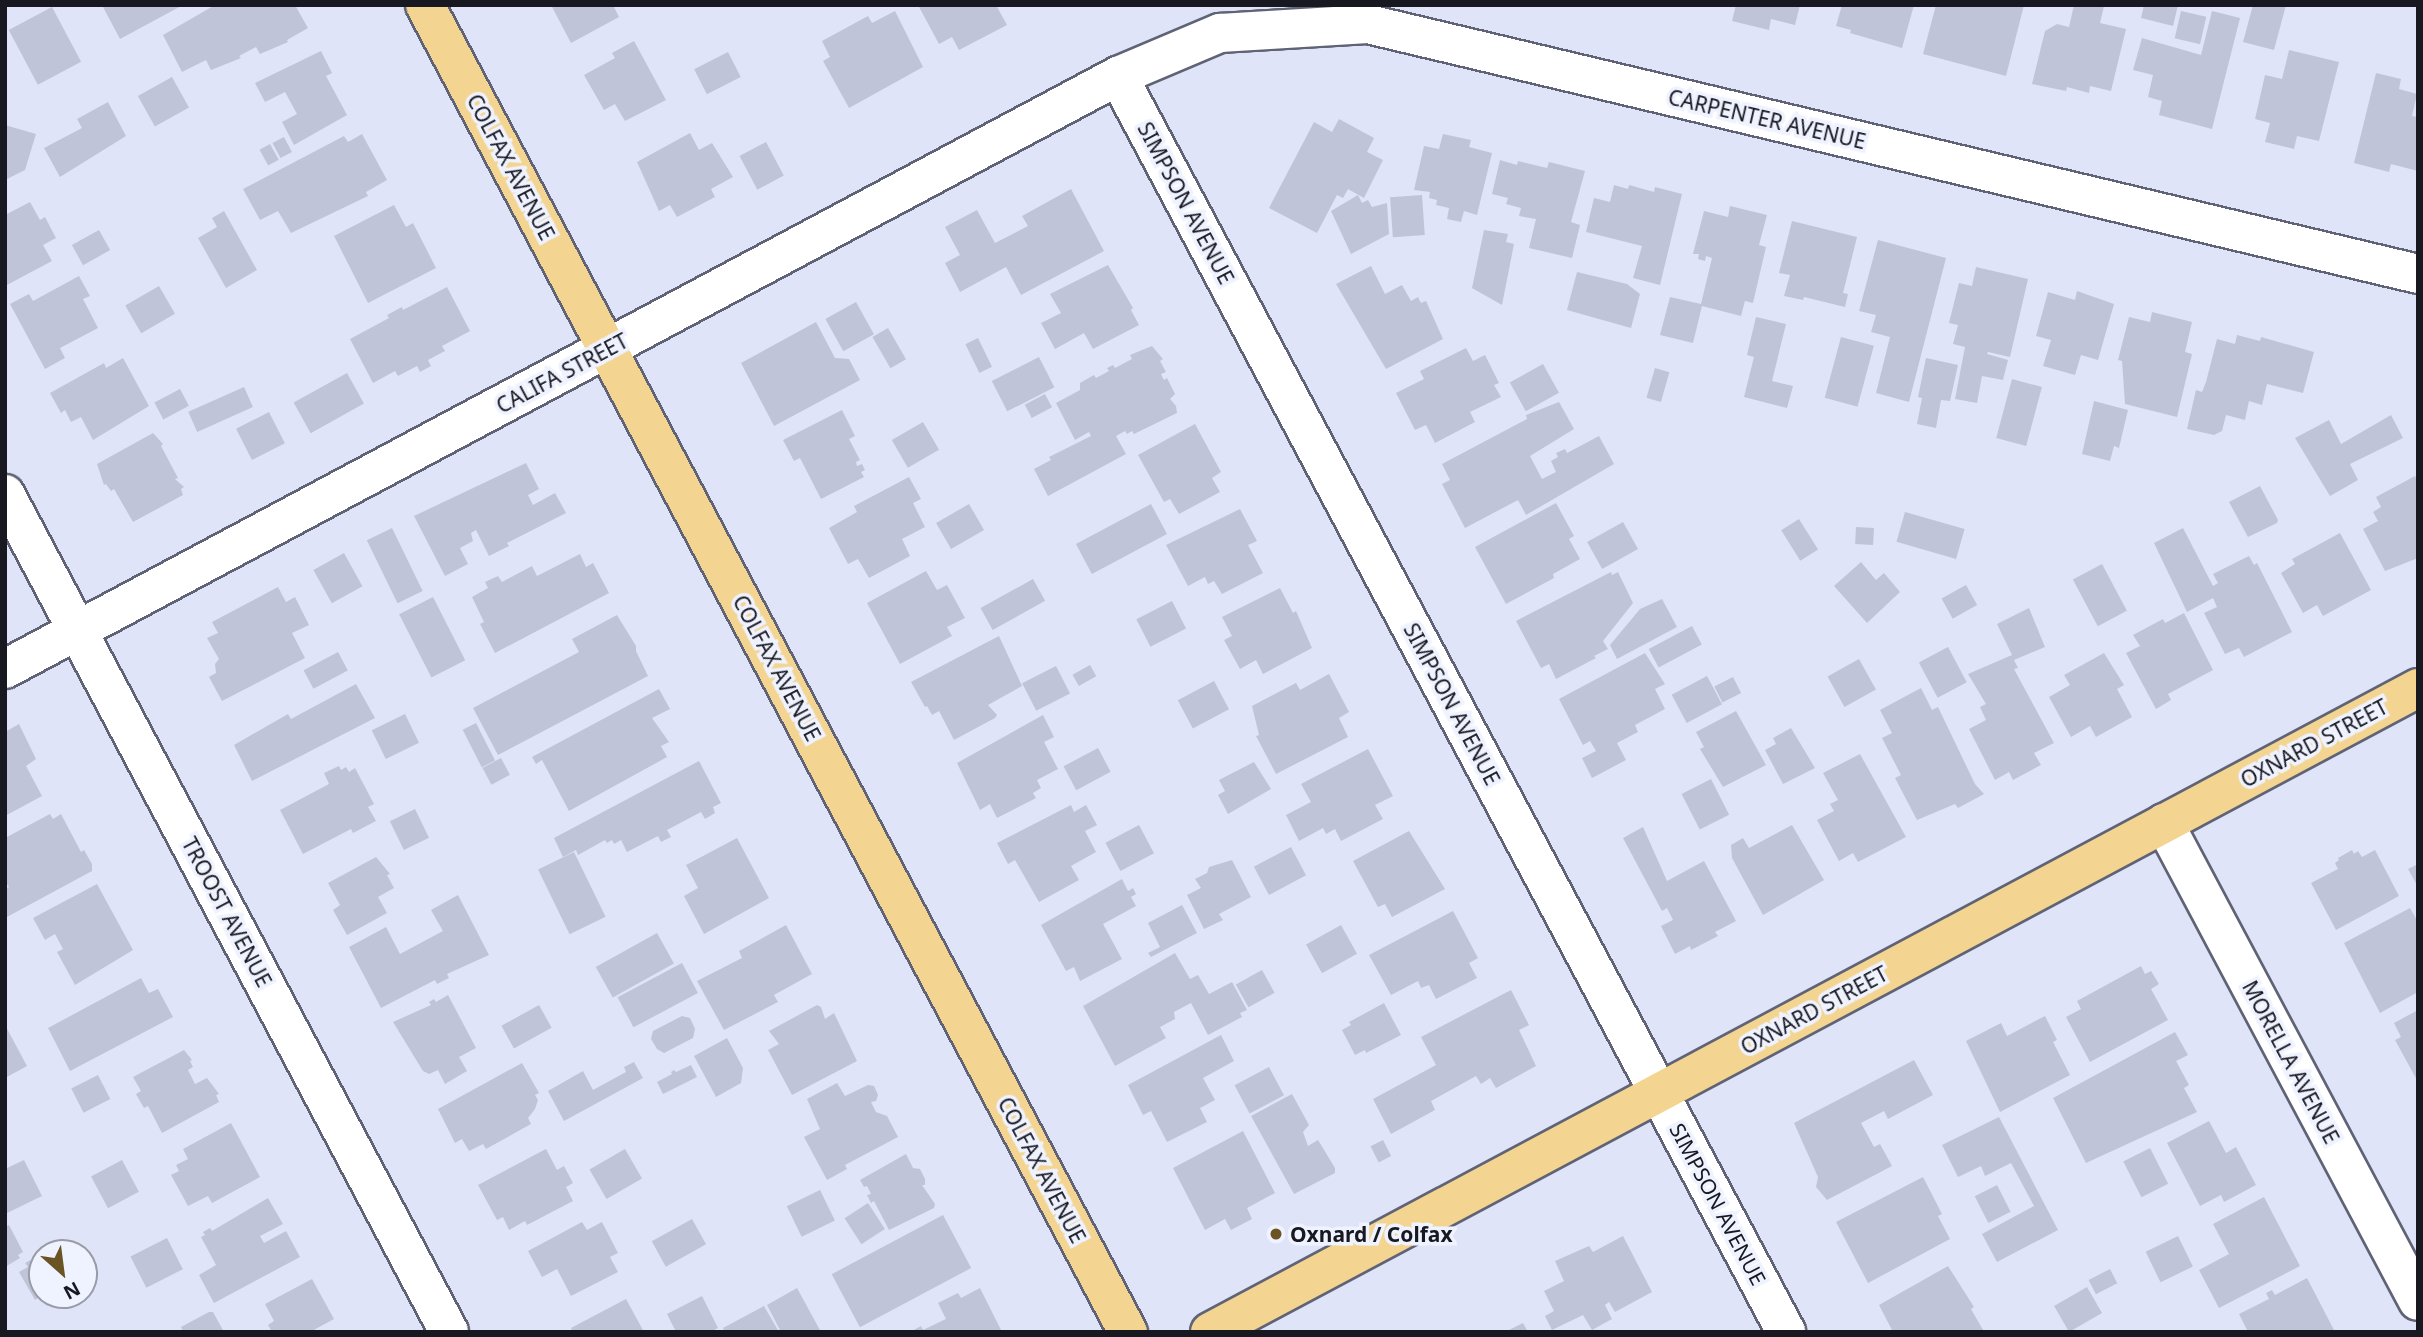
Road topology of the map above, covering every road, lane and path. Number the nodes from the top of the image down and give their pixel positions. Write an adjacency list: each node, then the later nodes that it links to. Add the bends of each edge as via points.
1 (425, 5): 4 (main road, COLFAX AVENUE)
2 (1118, 76): 3 (street, CARPENTER AVENUE, via 1220,33 1368,24); 4 (street, CALIFA STREET); 10 (street, SIMPSON AVENUE)
3 (2418, 274)
4 (608, 348): 6 (street, CALIFA STREET); 13 (main road, COLFAX AVENUE)
5 (5, 494): 6 (street, TROOST AVENUE)
6 (78, 631): 7 (street, CALIFA STREET); 12 (street, TROOST AVENUE)
7 (5, 669)
8 (2418, 688): 9 (main road, OXNARD STREET)
9 (2164, 823): 10 (main road, OXNARD STREET); 11 (street, MORELLA AVENUE)
10 (1659, 1092): 14 (main road, OXNARD STREET); 15 (street, SIMPSON AVENUE)
11 (2418, 1301)
12 (449, 1332)
13 (1128, 1332)
14 (1210, 1332)
15 (1786, 1332)

